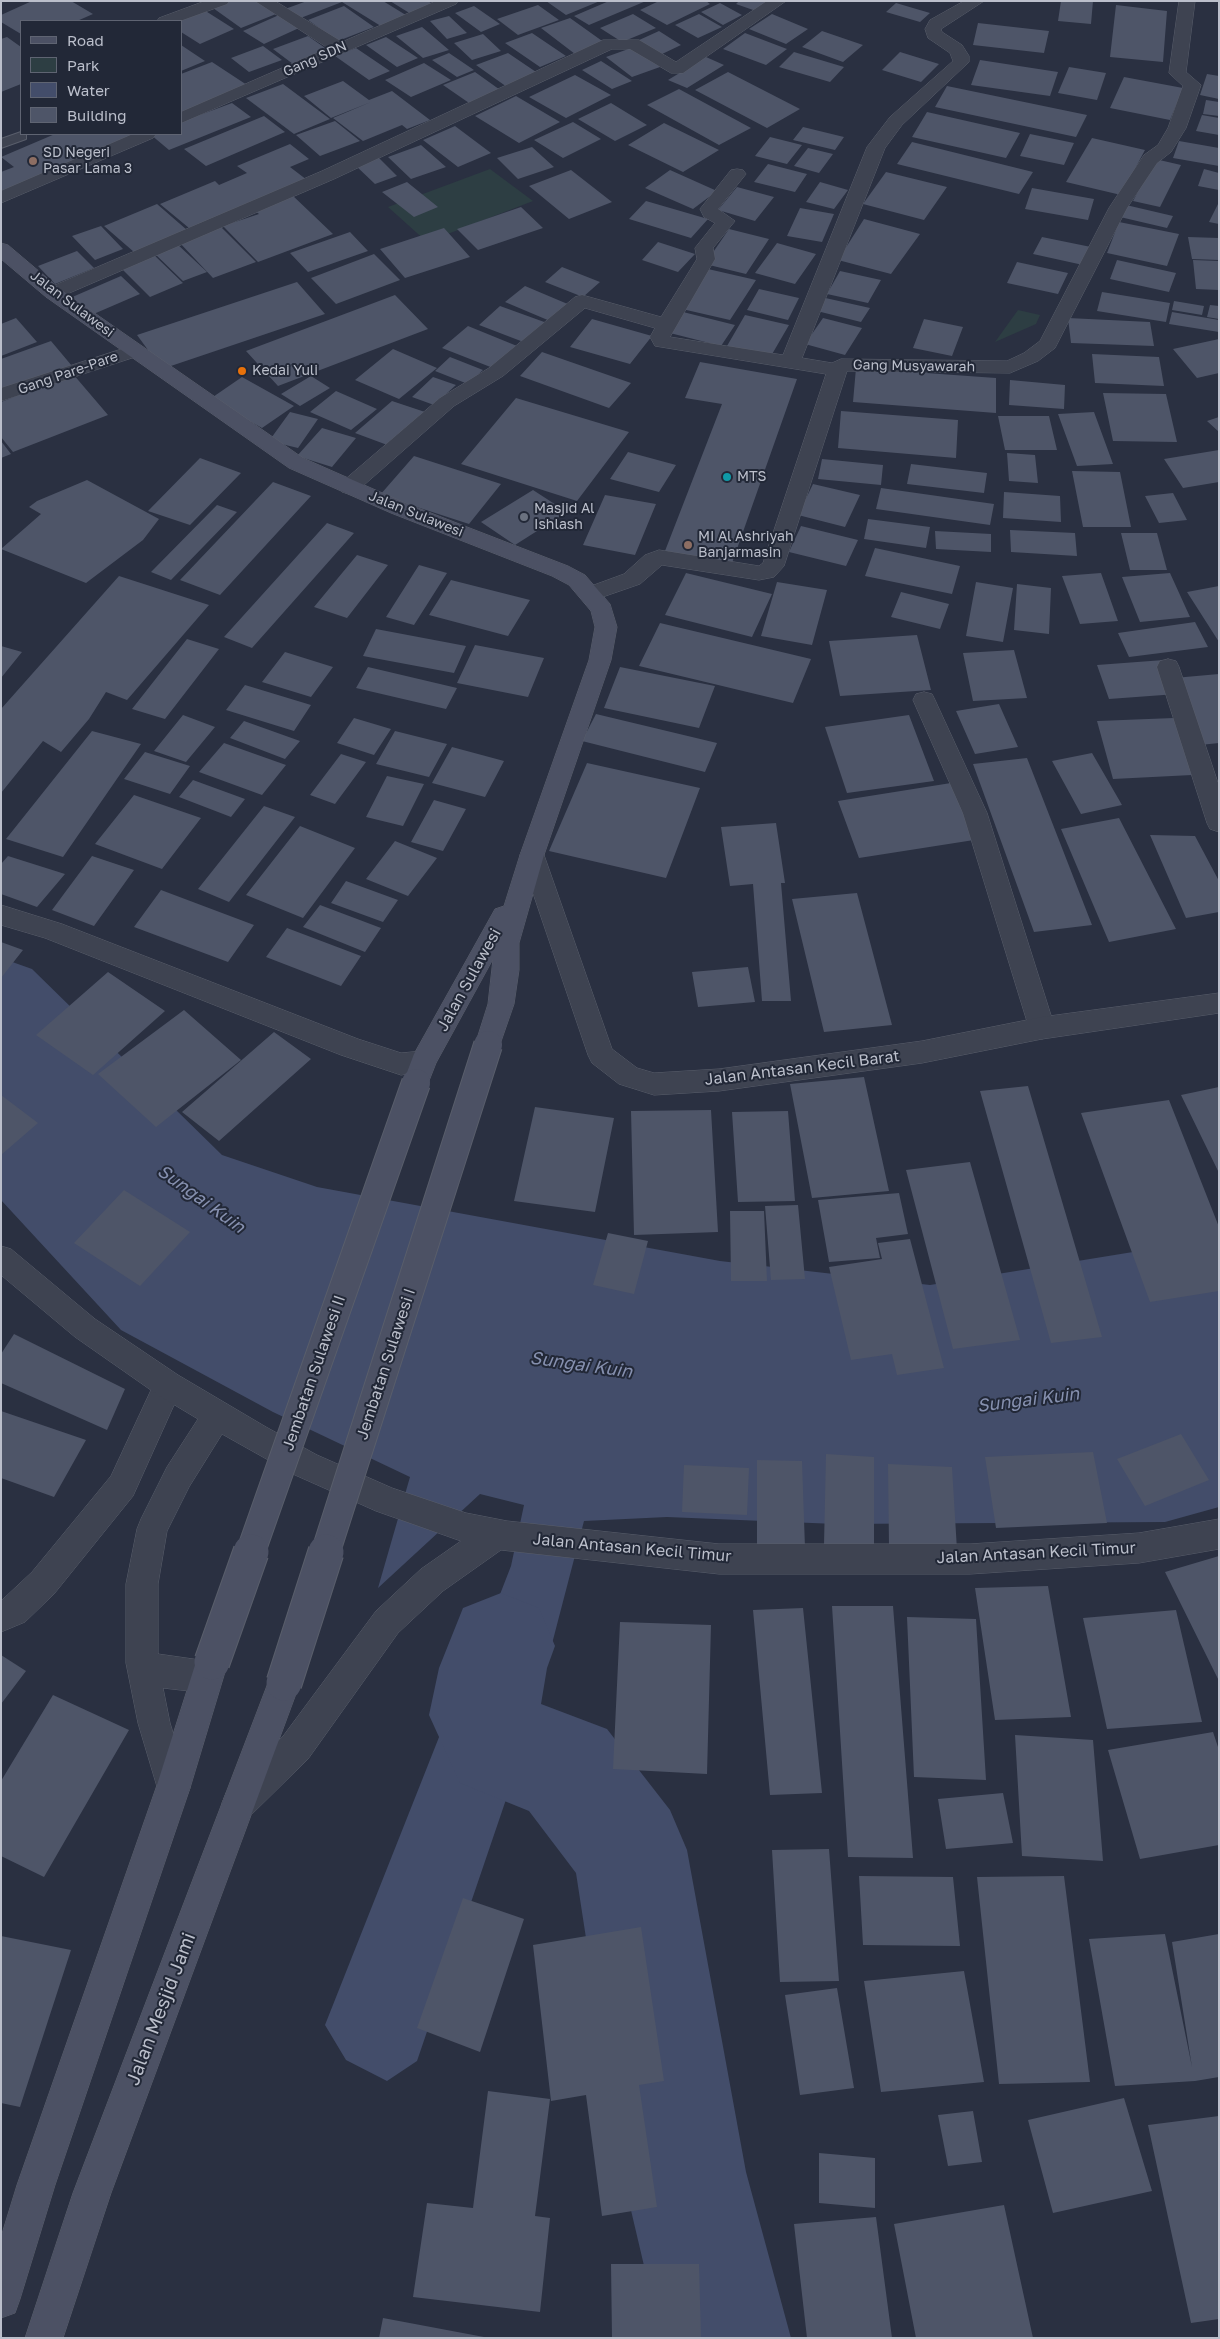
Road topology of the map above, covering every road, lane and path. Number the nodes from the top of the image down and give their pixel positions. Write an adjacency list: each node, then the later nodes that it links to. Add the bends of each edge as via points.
1 (222, 1): 7 (street)
2 (263, 1): 8 (street)
3 (450, 1): 8 (street, Gang SDN)
4 (778, 1): 16 (street, via 677,69 633,44 609,44 328,175)
5 (976, 1): 19 (street, via 936,24 934,34 956,49 961,56 960,62 896,121 876,147)
6 (1187, 1): 20 (street, Gang Musyawarah, via 1177,73 1192,85 1176,128 1165,148 1150,159 1118,208 1048,344 1010,367 844,364)
7 (168, 20)
8 (340, 48): 9 (street, Gang SDN)
9 (182, 118)
10 (144, 135): 14 (street)
11 (21, 136): 12 (lane)
12 (1, 144)
13 (737, 174): 17 (street, via 709,209 710,213 726,221 704,248 706,259)
14 (1, 198)
15 (1, 249): 16 (main road, Jalan Sulawesi)
16 (53, 293): 18 (main road, Jalan Sulawesi)
17 (666, 324): 19 (street, via 660,337 667,344); 22 (street, via 582,301 496,372 447,402)
18 (134, 350): 21 (street, Gang Pare-Pare); 22 (main road, Jalan Sulawesi, via 296,463)
19 (790, 363): 20 (street)
20 (837, 370): 23 (street, Gang Musyawarah, via 773,566 759,574 659,557 632,579)
21 (1, 395)
22 (349, 487): 23 (main road, Jalan Sulawesi, via 560,571 577,580)
23 (591, 594): 27 (main road, Jalan Sulawesi, via 602,609 606,627 600,660)
24 (1168, 667): 26 (street)
25 (924, 700): 30 (street, via 975,813)
26 (1219, 823)
27 (529, 866): 30 (street, Jalan Antasan Kecil Barat, via 601,1055 628,1076 654,1084 719,1080 922,1052); 31 (main road, Jalan Sulawesi, via 506,943 501,1004); 32 (main road, Jalan Sulawesi)
28 (1, 915): 32 (street, via 53,931)
29 (1219, 1003): 30 (street, Jalan Antasan Kecil Barat)
30 (1042, 1028)
31 (488, 1045): 41 (main road, Jembatan Sulawesi I, bridge)
32 (419, 1073): 40 (main road, Jembatan Sulawesi II, bridge)
33 (1, 1258): 34 (street, Jalan Antasan Kecil Timur, via 85,1328)
34 (168, 1385): 35 (street, Jalan Antasan Kecil Timur); 38 (street, via 122,1486 43,1583 14,1611)
35 (218, 1414): 37 (street, Jalan Antasan Kecil Timur, via 306,1465 387,1502 466,1528); 39 (street, via 178,1477 152,1529 142,1584)
36 (1219, 1534): 37 (street, Jalan Antasan Kecil Timur, via 1139,1548 970,1559 719,1559)
37 (502, 1536): 43 (street, via 432,1580 387,1622 296,1747)
38 (1, 1617)
39 (142, 1663): 40 (street, via 163,1672); 42 (street)
40 (210, 1669): 42 (main road)
41 (284, 1683): 43 (main road, Jalan Mesjid Jami)
42 (172, 1788): 44 (main road, via 36,2185)
43 (239, 1803): 45 (main road, Jalan Mesjid Jami, via 92,2193)
44 (1, 2299)
45 (44, 2338)

